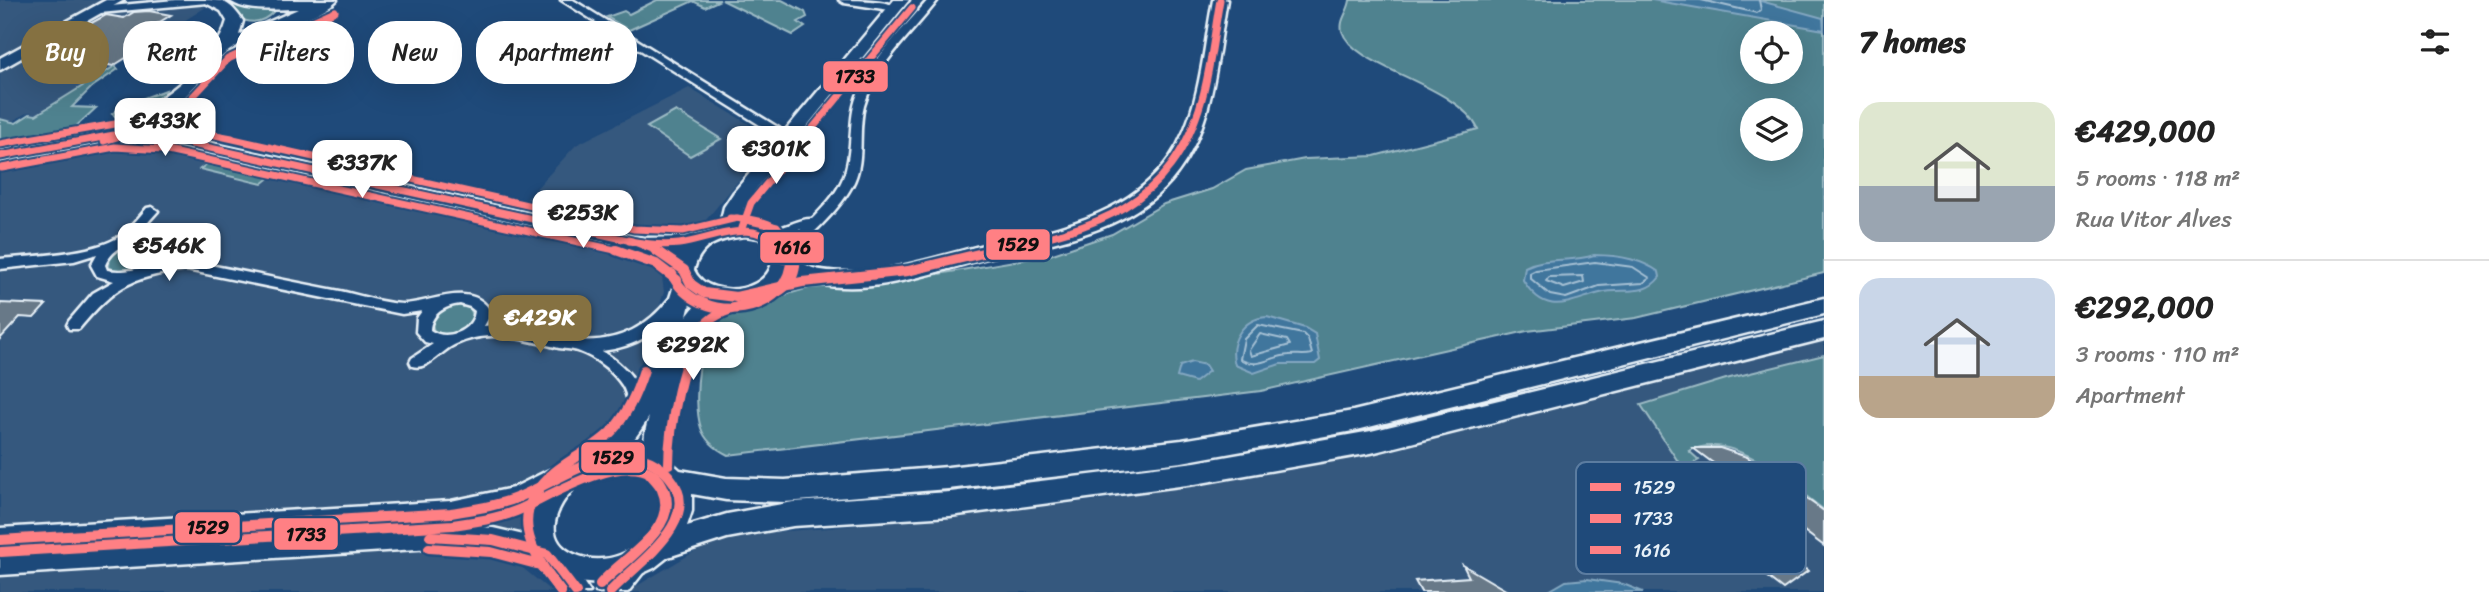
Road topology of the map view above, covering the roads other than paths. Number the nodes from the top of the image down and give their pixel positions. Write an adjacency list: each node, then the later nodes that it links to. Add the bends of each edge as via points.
1 (117, 0): 11 (street)
2 (208, 0): 11 (street); 12 (street, via 226,8)
3 (236, 0): 10 (street)
4 (330, 0): 10 (street); 14 (street)
5 (566, 0): 20 (street)
6 (844, 0): 9 (street)
7 (933, 0): 24 (street, via 864,92 855,123 851,175)
8 (1220, 0): 38 (street, via 1188,143 1168,174 1136,202 1064,233 890,274)
9 (899, 4): 20 (street)
10 (267, 5): 12 (street, via 275,11 267,20)
11 (100, 10): 15 (street)
12 (235, 21): 13 (street)
13 (222, 48)
14 (222, 49)
15 (0, 65)
16 (188, 84): 17 (street)
17 (144, 116): 18 (street, via 162,114); 19 (street, via 127,129); 22 (street)
18 (170, 120): 19 (street, via 161,131); 21 (street)
19 (138, 136): 21 (street); 23 (street, via 99,137)
20 (784, 140): 25 (street, via 783,148 733,209)
21 (190, 142): 29 (street)
22 (0, 149)
23 (0, 156)
24 (821, 215): 26 (street, via 789,230); 32 (street)
25 (729, 230): 26 (street); 28 (street)
26 (752, 231): 32 (street, via 777,243)
27 (168, 239): 30 (street, via 141,234); 30 (street, via 156,229 151,214); 34 (street); 36 (street, via 162,260)
28 (704, 239): 29 (street, via 671,244); 37 (street, via 688,253)
29 (632, 241): 37 (street, via 662,253)
30 (120, 242): 31 (street); 35 (street, via 100,259)
31 (74, 256): 33 (street); 35 (street)
32 (784, 257): 38 (street, via 808,274); 39 (street, via 775,279)
33 (0, 264)
34 (187, 265): 36 (street); 43 (street)
35 (100, 271): 36 (street, via 113,277); 40 (street)
36 (143, 272): 40 (street)
37 (685, 278): 39 (street, via 703,293); 50 (street, via 668,312 647,331 615,343); 51 (street, via 651,391)
38 (839, 278): 39 (street)
39 (740, 296): 53 (street, via 703,311 687,330 657,428)
40 (98, 297): 45 (street)
41 (446, 302): 43 (street); 44 (street, via 468,300); 48 (street, via 428,313)
42 (1824, 306): 53 (main road, via 1353,421 1182,451 785,491 726,489)
43 (402, 309): 48 (street, via 413,315)
44 (482, 309): 46 (street); 49 (street, via 479,324)
45 (74, 325)
46 (506, 330): 49 (street); 50 (street)
47 (1824, 330): 55 (main road, via 1371,442 1154,478 950,504 793,514 727,526)
48 (422, 331): 49 (street, via 434,340); 49 (street, via 423,347 416,365)
49 (456, 339)
50 (581, 346): 51 (street, via 614,365 631,382)
51 (639, 414): 52 (street, via 613,448)
52 (587, 464): 53 (main road, via 627,456); 54 (main road, via 525,495 451,513); 56 (main road, via 559,484 543,507 540,540)
53 (665, 472): 55 (main road, via 679,496 678,513 671,531)
54 (0, 540)
55 (648, 555): 56 (main road, via 615,572 593,575 573,571); 59 (street)
56 (552, 558): 57 (main road, via 493,540 433,536); 58 (street)
57 (0, 562)
58 (576, 592)
59 (610, 592)

